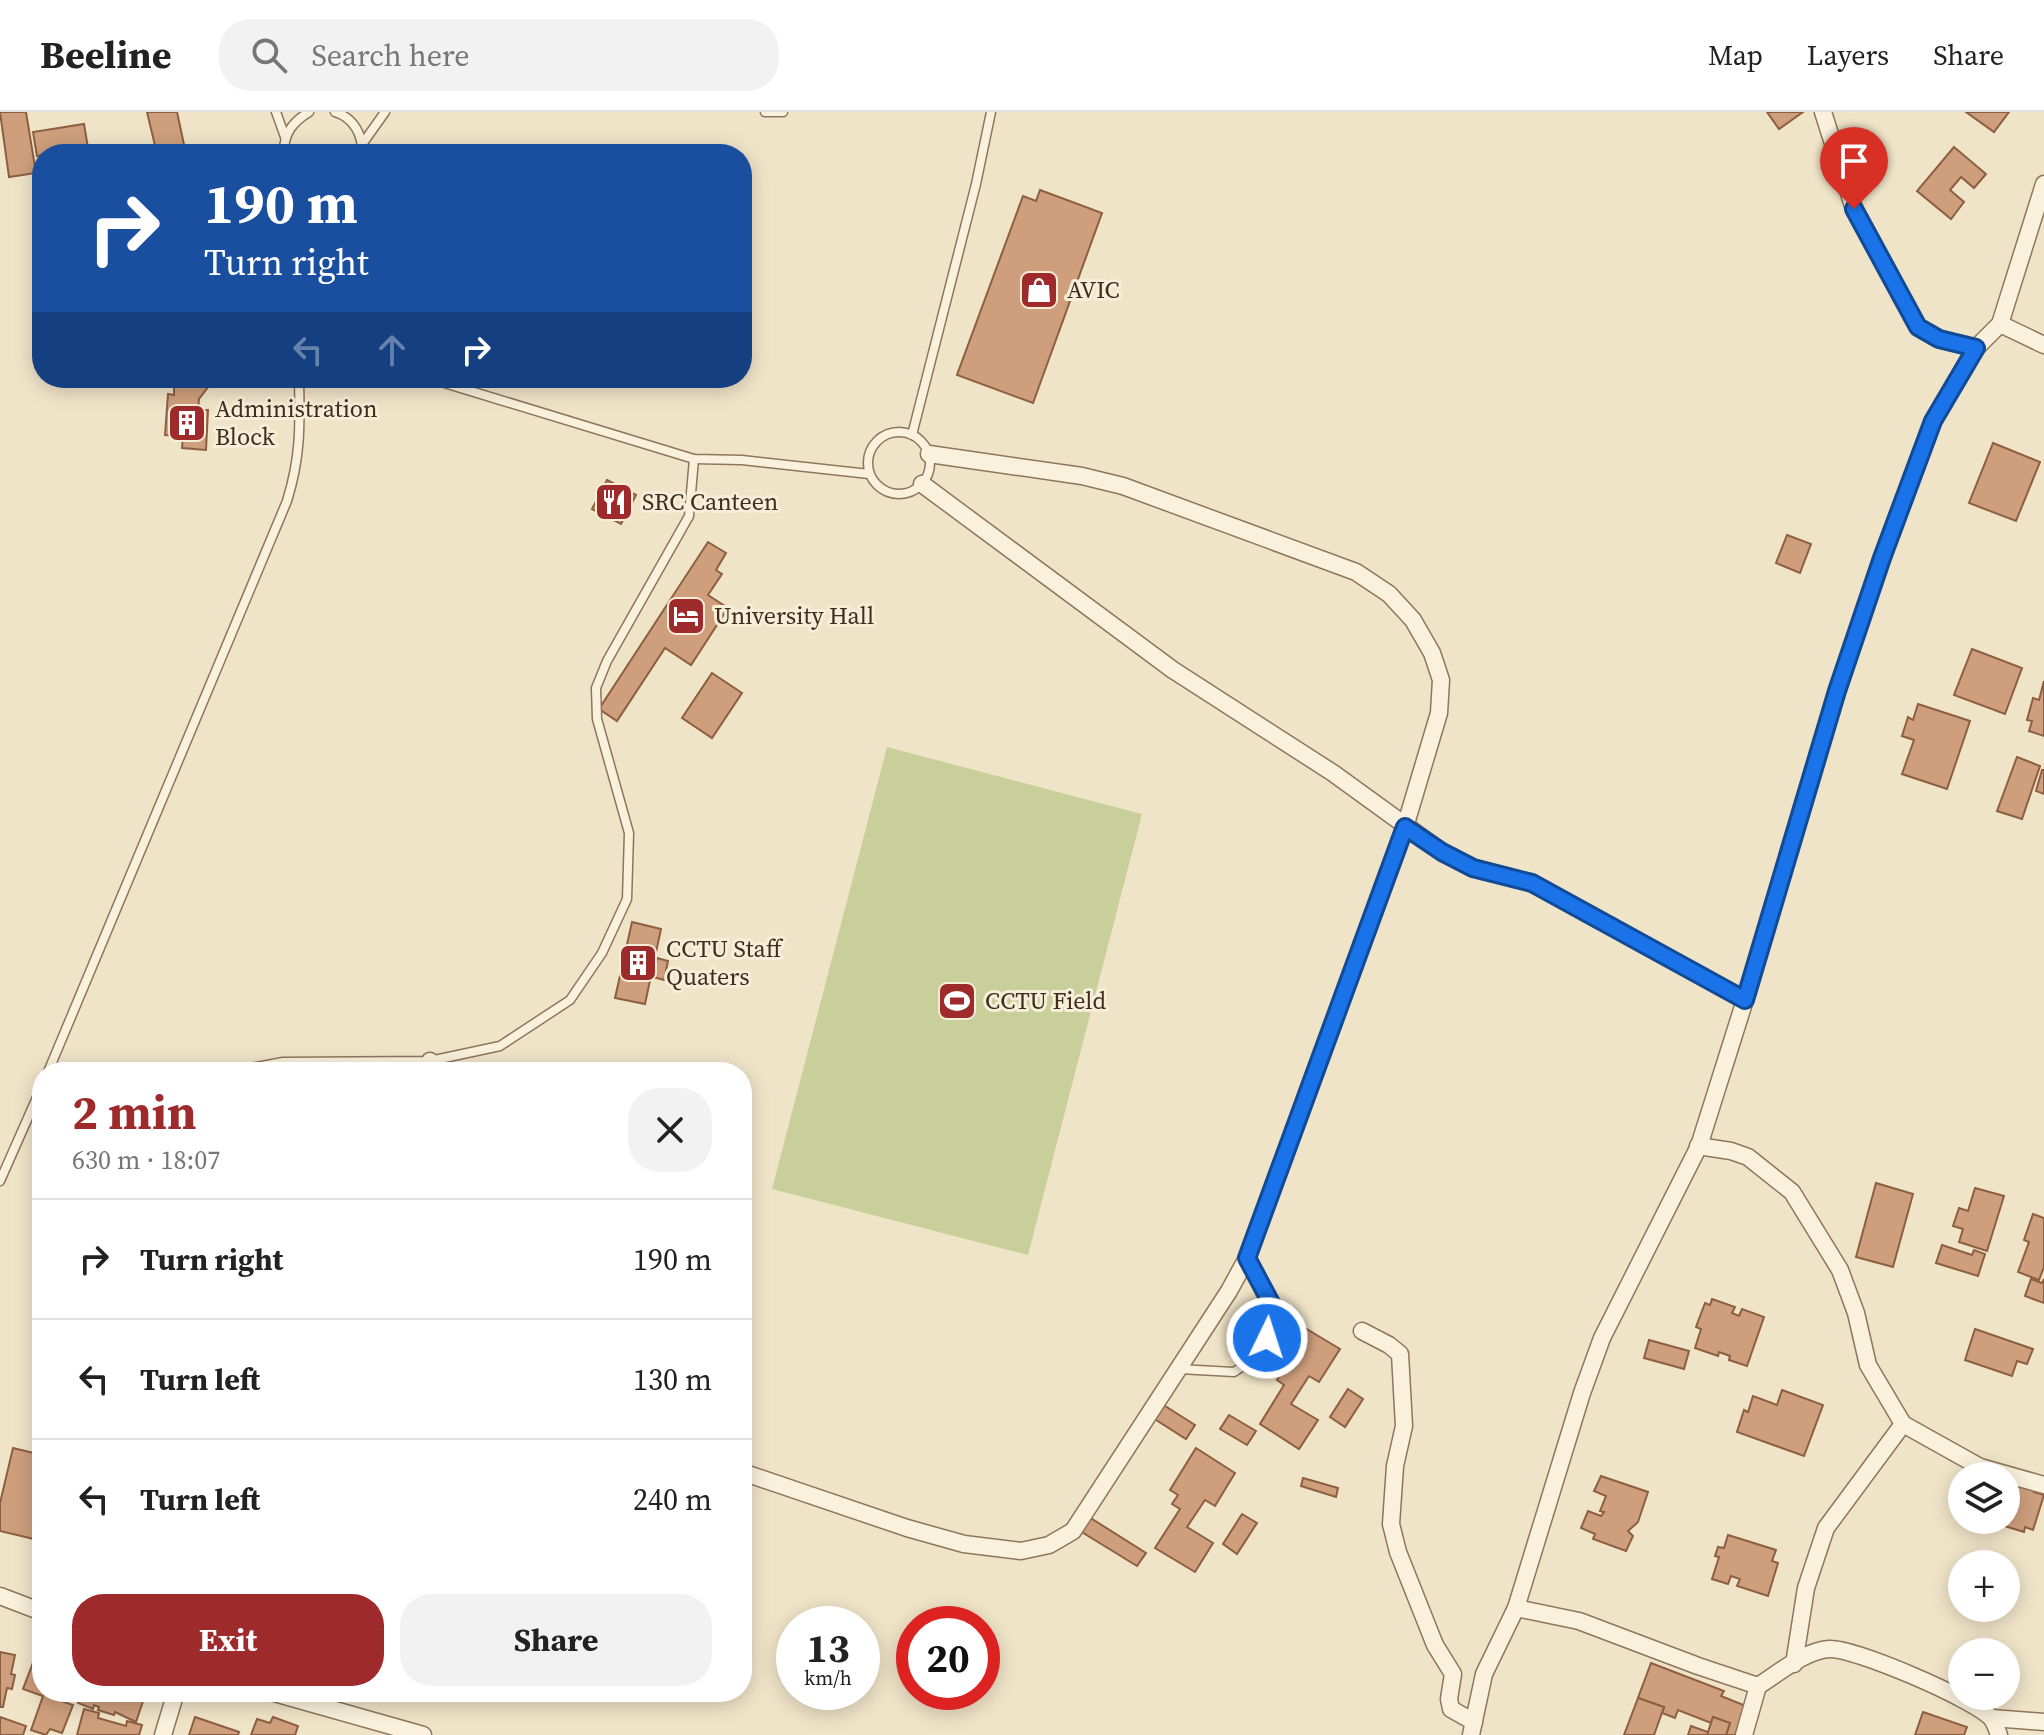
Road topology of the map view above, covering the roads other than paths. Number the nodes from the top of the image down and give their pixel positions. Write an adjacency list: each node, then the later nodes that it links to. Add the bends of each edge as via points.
1 (276, 112): 9 (lane)
2 (309, 112): 9 (lane)
3 (335, 112): 10 (lane, via 356,127)
4 (385, 112): 10 (lane)
5 (765, 112): 6 (lane)
6 (783, 112)
7 (991, 112): 18 (lane)
8 (1823, 112): 15 (street, via 1854,209 1918,327 1939,339)
9 (285, 137): 11 (lane)
10 (363, 143)
11 (284, 144)
12 (2044, 184): 13 (street)
13 (2000, 324): 14 (street); 15 (street)
14 (2044, 345)
15 (1976, 348): 24 (street, via 1933,421 1882,558)
16 (299, 388): 25 (lane, via 300,444 287,501)
17 (461, 388): 20 (lane)
18 (912, 435): 19 (lane); 21 (lane, via 900,432 878,440 871,450)
19 (929, 454): 22 (lane); 23 (street, via 1123,486 1356,572 1389,594 1413,620 1441,680 1439,713)
20 (694, 459): 21 (lane); 26 (lane, via 689,516 596,688 597,719 629,833 627,899 602,953 570,1000 500,1046)
21 (869, 474): 22 (lane, via 893,494 914,491)
22 (922, 484): 23 (street, via 1173,670 1333,773)
23 (1405, 827): 24 (street, via 1473,868 1532,883); 31 (street)
24 (1745, 1000): 29 (street)
25 (52, 1062)
26 (442, 1062)
27 (32, 1110): 28 (lane)
28 (30, 1115): 30 (lane)
29 (1698, 1146): 34 (street, via 1748,1157 1792,1192 1840,1270 1868,1365); 39 (street, via 1602,1338)
30 (0, 1181)
31 (1247, 1258): 33 (street); 33 (lane, via 1272,1305 1267,1338 1255,1358 1234,1372)
32 (1362, 1331): 46 (street, via 1400,1354 1404,1426 1391,1524 1435,1645 1453,1674 1451,1709)
33 (1179, 1369): 35 (street, via 1073,1531 1049,1545 1021,1551 964,1544)
34 (1903, 1424): 36 (street, via 1980,1467); 40 (street, via 1826,1528 1806,1588)
35 (752, 1475)
36 (2044, 1485)
37 (0, 1596): 38 (street)
38 (32, 1608)
39 (1516, 1608): 41 (street, via 1579,1621); 46 (street, via 1484,1674)
40 (1794, 1664): 41 (street); 44 (street, via 1812,1653 1847,1651 1917,1678)
41 (1758, 1686): 49 (street)
42 (173, 1702): 47 (street)
43 (306, 1702): 48 (street)
44 (1992, 1718): 45 (street); 50 (street)
45 (2044, 1722)
46 (1472, 1728)
47 (163, 1735)
48 (423, 1735)
49 (1744, 1735)
50 (1999, 1735)

